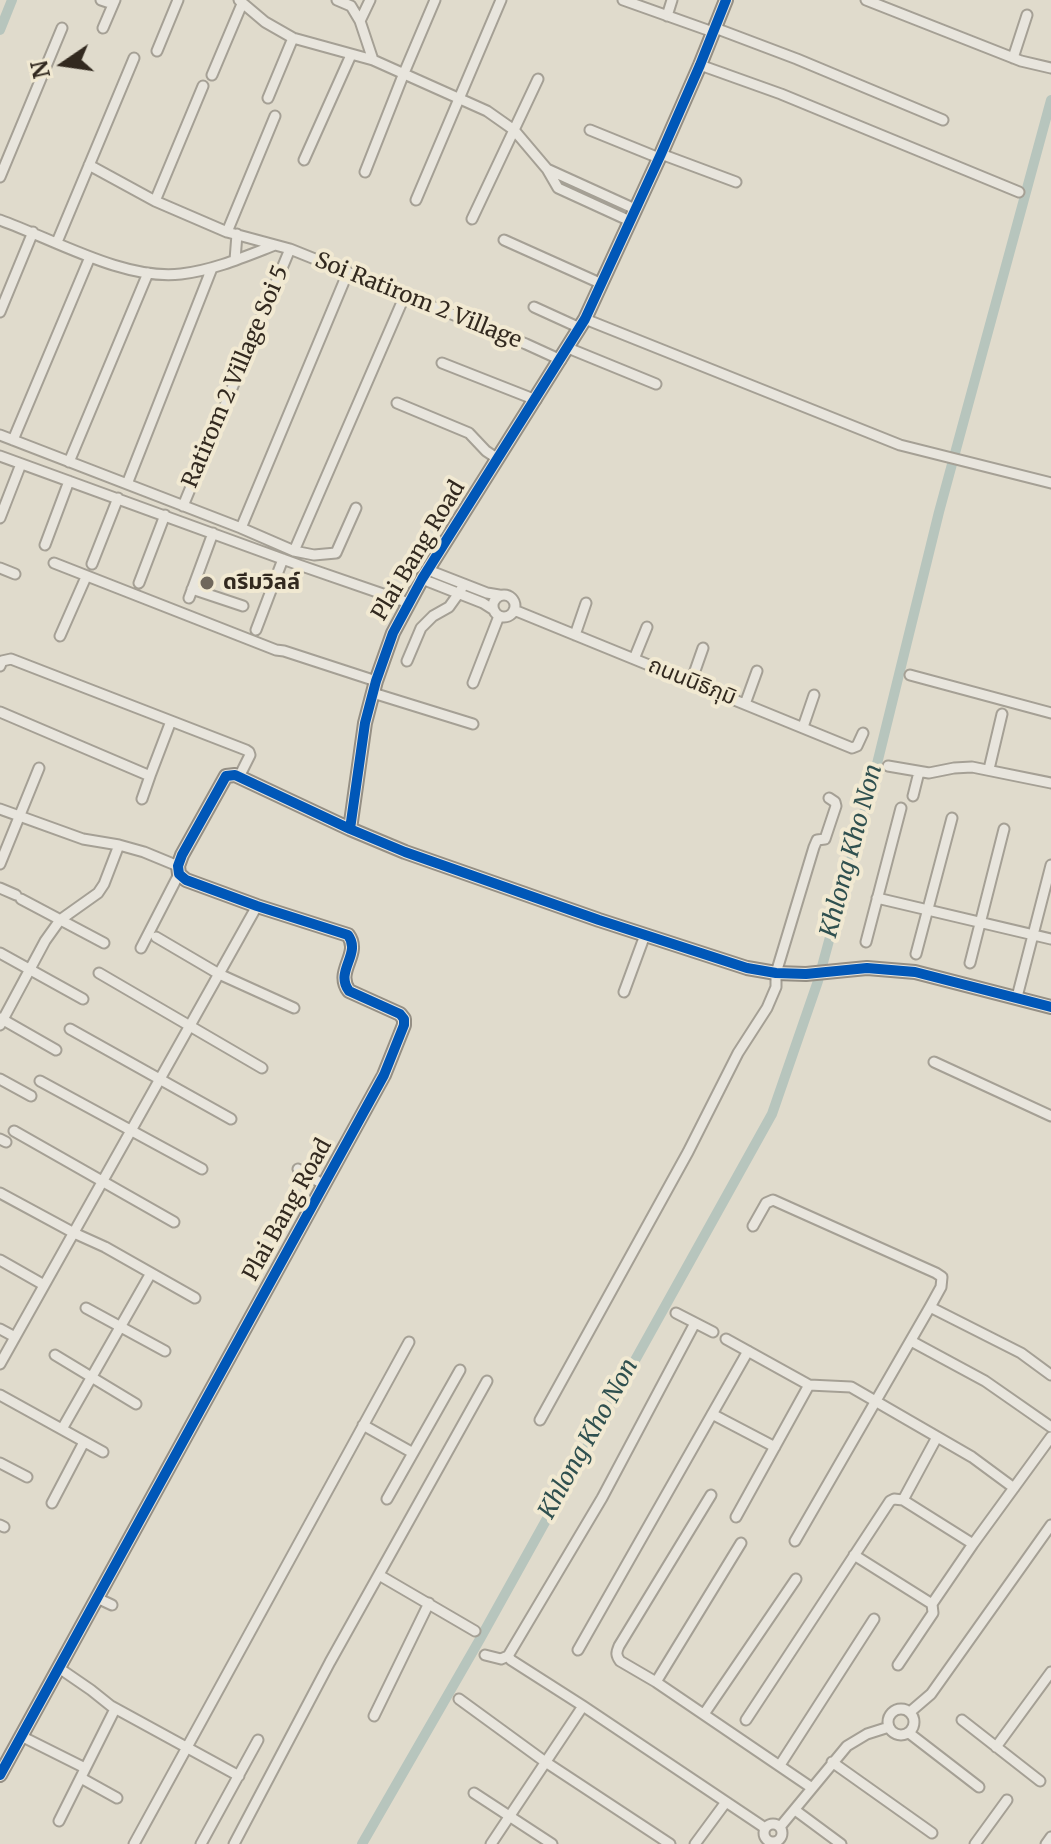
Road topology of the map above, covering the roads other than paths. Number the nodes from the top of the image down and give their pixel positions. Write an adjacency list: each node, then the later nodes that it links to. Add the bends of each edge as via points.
1 (101, 0): 11 (street)
2 (178, 0): 20 (street)
3 (337, 0): 15 (street, via 351,6)
4 (370, 0): 15 (street)
5 (435, 0): 27 (street)
6 (501, 0): 32 (street)
7 (623, 0): 14 (street)
8 (672, 0): 14 (street)
9 (726, 0): 18 (street, Plai Bang Road)
10 (866, 0): 23 (street)
11 (114, 2): 17 (street)
12 (240, 2): 19 (street); 28 (street)
13 (1027, 15): 23 (street)
14 (667, 16): 18 (street)
15 (360, 21): 24 (street)
16 (62, 28): 41 (street)
17 (103, 28)
18 (714, 30): 25 (street, Plai Bang Road); 34 (street)
19 (293, 38): 21 (street); 31 (street)
20 (157, 51)
21 (351, 55): 24 (street); 38 (street)
22 (134, 58): 39 (street)
23 (1013, 58): 26 (street)
24 (373, 60): 27 (street)
25 (700, 65): 37 (street, Plai Bang Road); 43 (street)
26 (1051, 68)
27 (404, 73): 32 (street); 40 (street)
28 (212, 75)
29 (538, 79): 35 (street)
30 (203, 86): 45 (street)
31 (268, 98)
32 (458, 99): 35 (street); 44 (street)
33 (275, 116): 50 (street)
34 (943, 120)
35 (514, 130): 46 (street, via 558,188); 47 (street)
36 (590, 130): 37 (street)
37 (660, 156): 42 (street); 46 (street, Plai Bang Road)
38 (304, 160)
39 (89, 165): 45 (street, Soi Ratirom 2 Village); 52 (street)
40 (365, 172)
41 (0, 177)
42 (736, 182)
43 (1019, 192)
44 (416, 200)
45 (155, 201): 50 (street, Soi Ratirom 2 Village)
46 (633, 215): 60 (street, Plai Bang Road)
47 (472, 219)
48 (0, 220): 49 (street)
49 (33, 232): 52 (street); 63 (street)
50 (232, 233): 53 (street, Soi Ratirom 2 Village); 56 (street)
51 (504, 240): 60 (street)
52 (57, 242): 55 (street)
53 (275, 245): 54 (street, Soi Ratirom 2 Village); 56 (street)
54 (290, 249): 58 (street, Soi Ratirom 2 Village); 81 (street, Ratirom 2 Village Soi 5)
55 (90, 257): 59 (street); 72 (street)
56 (235, 260): 57 (street)
57 (212, 268): 59 (street); 79 (street)
58 (348, 272): 61 (street, Soi Ratirom 2 Village); 85 (street)
59 (148, 273): 75 (street)
60 (602, 284): 64 (street, Plai Bang Road)
61 (405, 295): 66 (street, Soi Ratirom 2 Village); 88 (street)
62 (534, 307): 64 (street)
63 (0, 312)
64 (583, 324): 65 (street, Plai Bang Road); 78 (street, via 900,445)
65 (568, 348): 66 (street, Plai Bang Road); 68 (street)
66 (561, 360): 69 (street, Plai Bang Road)
67 (442, 363): 69 (street)
68 (656, 384)
69 (536, 400): 74 (street, Plai Bang Road)
70 (397, 403): 74 (street, via 469,433)
71 (0, 435): 72 (street)
72 (13, 440): 75 (street)
73 (0, 456): 76 (street)
74 (498, 459): 94 (street, Plai Bang Road)
75 (69, 462): 79 (street)
76 (21, 464): 77 (street); 84 (street)
77 (69, 481): 80 (street); 87 (street)
78 (1051, 483)
79 (127, 484): 81 (street)
80 (118, 498): 83 (street); 91 (street)
81 (183, 506): 85 (street)
82 (356, 508): 88 (street, via 336,553)
83 (165, 515): 86 (street); 96 (street)
84 (0, 518)
85 (241, 528): 88 (street)
86 (213, 533): 89 (street); 101 (street, via 191,594)
87 (45, 545)
88 (294, 551)
89 (283, 559): 99 (street); 105 (street)
90 (54, 563): 95 (street)
91 (92, 564)
92 (0, 568): 93 (street)
93 (15, 574)
94 (425, 575): 97 (street); 99 (street, Plai Bang Road)
95 (86, 577): 107 (street); 116 (street)
96 (139, 583)
97 (462, 589): 98 (street); 103 (street); 110 (street, via 449,607 421,628)
98 (499, 595): 102 (street, via 511,598); 103 (street, via 493,601)
99 (409, 603): 116 (street, Plai Bang Road)
100 (586, 603): 106 (street)
101 (243, 606)
102 (514, 610): 103 (street, via 508,616); 106 (street, ถนนนิธิภุมิ)
103 (496, 613): 115 (street)
104 (647, 627): 109 (street)
105 (256, 630)
106 (575, 635): 109 (street, ถนนนิธิภุมิ)
107 (60, 636)
108 (703, 648): 114 (street)
109 (634, 659): 114 (street, ถนนนิธิภุมิ)
110 (407, 661)
111 (0, 666): 122 (street, via 11,659)
112 (757, 671): 118 (street)
113 (910, 675): 120 (street)
114 (691, 682): 118 (street, ถนนนิธิภุมิ)
115 (473, 683)
116 (374, 687): 123 (street); 140 (street, Plai Bang Road)
117 (814, 695): 124 (street)
118 (745, 704): 124 (street, ถนนนิธิภุมิ)
119 (0, 712): 130 (street)
120 (1051, 713)
121 (1002, 714): 128 (street)
122 (171, 721): 130 (street); 131 (street, via 249,752)
123 (473, 724)
124 (803, 727): 125 (street, ถนนนิธิภุมิ, via 852,748)
125 (863, 733)
126 (888, 766): 129 (street)
127 (39, 768): 138 (street)
128 (989, 769): 129 (street); 132 (street)
129 (919, 772): 133 (street)
130 (150, 776): 135 (street)
131 (239, 777): 140 (street); 145 (street, via 229,774 223,780)
132 (1051, 783)
133 (913, 796)
134 (829, 798): 164 (street, via 836,806 825,839 815,844)
135 (142, 799)
136 (901, 808): 147 (street)
137 (0, 809): 138 (street)
138 (20, 817): 142 (street, via 83,839); 143 (street)
139 (952, 818): 149 (street)
140 (350, 829): 152 (street)
141 (1004, 829): 151 (street)
142 (119, 845): 145 (street); 150 (street, via 98,893)
143 (0, 864)
144 (1051, 865): 153 (street)
145 (179, 870): 148 (street, Plai Bang Road, via 186,880); 158 (street)
146 (0, 888): 150 (street)
147 (877, 898): 149 (street); 156 (street)
148 (257, 906): 165 (street); 188 (street, Plai Bang Road, via 348,935 353,941 344,985 404,1019 384,1075)
149 (928, 910): 151 (street); 160 (street)
150 (60, 920): 157 (street); 162 (street)
151 (980, 922): 153 (street); 161 (street)
152 (645, 935): 164 (street); 166 (street)
153 (1032, 935): 155 (street); 167 (street)
154 (156, 937): 165 (street)
155 (1051, 939)
156 (866, 942)
157 (104, 943)
158 (141, 948)
159 (0, 953): 162 (street)
160 (916, 954)
161 (970, 963)
162 (30, 969): 168 (street); 171 (street)
163 (99, 973): 172 (street)
164 (776, 973): 167 (street, via 896,969); 221 (street, via 767,1008)
165 (219, 974): 170 (street); 172 (street)
166 (624, 992)
167 (1017, 997): 169 (street)
168 (83, 999)
169 (1051, 1007)
170 (294, 1008)
171 (1, 1021): 174 (street)
172 (190, 1026): 176 (street); 178 (street)
173 (70, 1029): 178 (street)
174 (56, 1050)
175 (934, 1062): 181 (street)
176 (262, 1068)
177 (0, 1079): 180 (street)
178 (160, 1079): 182 (street); 183 (street)
179 (40, 1081): 183 (street)
180 (31, 1096)
181 (1051, 1116)
182 (231, 1119)
183 (131, 1130): 185 (street); 187 (street)
184 (14, 1131): 187 (street)
185 (202, 1169)
186 (298, 1169): 188 (street)
187 (102, 1182): 190 (street); 192 (street)
188 (324, 1185): 246 (street, Plai Bang Road)
189 (0, 1193): 192 (street)
190 (174, 1222)
191 (753, 1226): 197 (street, via 773,1200 941,1275)
192 (74, 1233): 194 (street); 195 (street)
193 (0, 1260): 195 (street)
194 (151, 1273): 196 (street); 201 (street)
195 (44, 1285): 204 (street)
196 (195, 1298)
197 (930, 1307): 206 (street); 213 (street, via 1021,1353)
198 (86, 1308): 201 (street)
199 (676, 1313): 200 (street)
200 (695, 1323): 203 (street); 254 (street, via 602,1498)
201 (121, 1327): 208 (street); 214 (street)
202 (0, 1329): 204 (street)
203 (713, 1332)
204 (15, 1337): 211 (street)
205 (726, 1339): 209 (street)
206 (911, 1341): 218 (street); 223 (street, via 985,1381)
207 (409, 1342): 222 (street)
208 (165, 1351)
209 (748, 1351): 216 (street); 220 (street)
210 (55, 1355): 214 (street)
211 (0, 1364)
212 (460, 1370): 230 (street)
213 (1051, 1375)
214 (92, 1377): 219 (street); 224 (street)
215 (487, 1381): 244 (street)
216 (809, 1385): 218 (street, via 851,1387); 228 (street)
217 (0, 1395): 224 (street)
218 (876, 1401): 225 (street); 240 (street)
219 (136, 1404)
220 (712, 1414): 228 (street); 252 (street)
221 (540, 1420)
222 (363, 1425): 230 (street); 271 (street)
223 (1051, 1427)
224 (62, 1429): 227 (street)
225 (937, 1437): 233 (street); 236 (street)
226 (1051, 1437): 233 (street)
227 (84, 1442): 229 (street); 237 (street)
228 (775, 1447): 238 (street)
229 (103, 1452)
230 (413, 1453): 235 (street)
231 (0, 1463): 232 (street)
232 (27, 1477)
233 (1014, 1488): 242 (street)
234 (711, 1495): 258 (street, via 616,1653 620,1661)
235 (387, 1499)
236 (903, 1500): 242 (street); 243 (street, via 890,1501)
237 (52, 1503)
238 (736, 1517)
239 (1051, 1525): 262 (street, via 931,1694)
240 (795, 1541)
241 (741, 1543): 258 (street)
242 (973, 1544): 248 (street)
243 (854, 1555): 248 (street); 265 (street)
244 (379, 1575): 247 (street); 296 (street)
245 (796, 1579): 263 (street)
246 (97, 1598): 249 (street); 256 (street, Plai Bang Road)
247 (429, 1603): 251 (street); 264 (street)
248 (932, 1604): 255 (street, via 933,1613)
249 (112, 1605)
250 (874, 1619): 275 (street)
251 (475, 1631)
252 (578, 1650)
253 (485, 1655): 254 (street)
254 (508, 1656): 260 (street)
255 (898, 1665)
256 (59, 1668): 261 (street); 269 (street, Plai Bang Road)
257 (1051, 1672): 272 (street)
258 (656, 1682): 263 (street)
259 (459, 1699): 273 (street)
260 (583, 1706): 273 (street); 285 (street)
261 (115, 1709): 271 (street); 276 (street)
262 (910, 1712): 267 (street, via 893,1711); 268 (street, via 914,1720)
263 (704, 1714): 275 (street)
264 (374, 1716)
265 (746, 1720)
266 (962, 1720): 272 (street)
267 (889, 1727): 268 (street, via 896,1734); 274 (street, via 847,1746)
268 (909, 1733): 280 (street)
269 (21, 1736): 276 (street); 277 (street, Plai Bang Road)
270 (258, 1740): 278 (street)
271 (186, 1747): 278 (street); 294 (street)
272 (996, 1747): 279 (street)
273 (544, 1761): 287 (street); 299 (street)
274 (832, 1762): 281 (street); 291 (street)
275 (780, 1765): 281 (street)
276 (83, 1773): 283 (street); 288 (street)
277 (0, 1775)
278 (239, 1776): 295 (street)
279 (1040, 1781)
280 (979, 1787)
281 (812, 1788): 286 (street)
282 (474, 1793): 287 (street)
283 (117, 1798)
284 (1007, 1800): 302 (street)
285 (726, 1802): 290 (street); 300 (street)
286 (795, 1810): 289 (street); 301 (street)
287 (510, 1817): 297 (street); 298 (street)
288 (59, 1821)
289 (780, 1827): 290 (street); 293 (street, via 781,1837)
290 (765, 1828): 293 (street)
291 (932, 1833)
292 (1051, 1837): 303 (street)
293 (771, 1843)
294 (134, 1844)
295 (201, 1844)
296 (234, 1844)
297 (491, 1844)
298 (552, 1844)
299 (670, 1844)
300 (695, 1844)
301 (841, 1844)
302 (975, 1844)
303 (1046, 1844)

